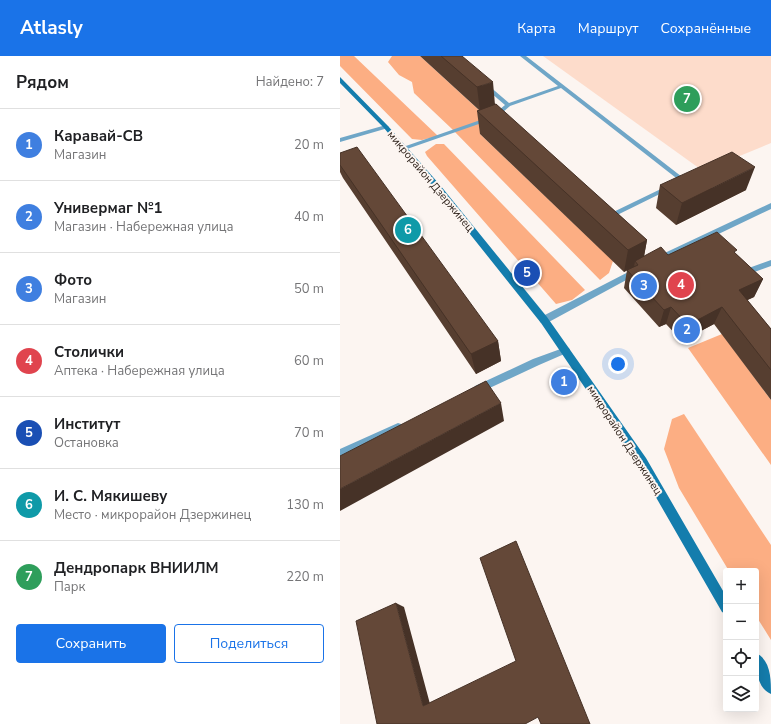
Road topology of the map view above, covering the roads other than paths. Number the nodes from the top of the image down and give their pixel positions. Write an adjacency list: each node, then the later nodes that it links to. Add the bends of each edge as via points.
1 (523, 56): 4 (lane)
2 (340, 79): 8 (main road, микрорайон Дзержинец)
3 (480, 81): 5 (lane)
4 (562, 86): 5 (lane); 12 (lane, via 684,181 606,221)
5 (508, 105): 6 (lane)
6 (494, 117): 7 (lane); 10 (lane)
7 (500, 122)
8 (386, 127): 9 (lane); 10 (main road, микрорайон Дзержинец)
9 (340, 140)
10 (405, 148): 15 (main road, микрорайон Дзержинец)
11 (771, 206): 15 (street, via 648,264)
12 (598, 214)
13 (771, 263): 14 (street)
14 (749, 271)
15 (544, 320): 16 (main road, микрорайон Дзержинец)
16 (566, 350): 17 (lane); 20 (main road, микрорайон Дзержинец, via 642,462)
17 (466, 395)
18 (410, 421): 19 (lane)
19 (340, 454)
20 (724, 604)
21 (759, 665): 22 (main road)
22 (771, 686)

